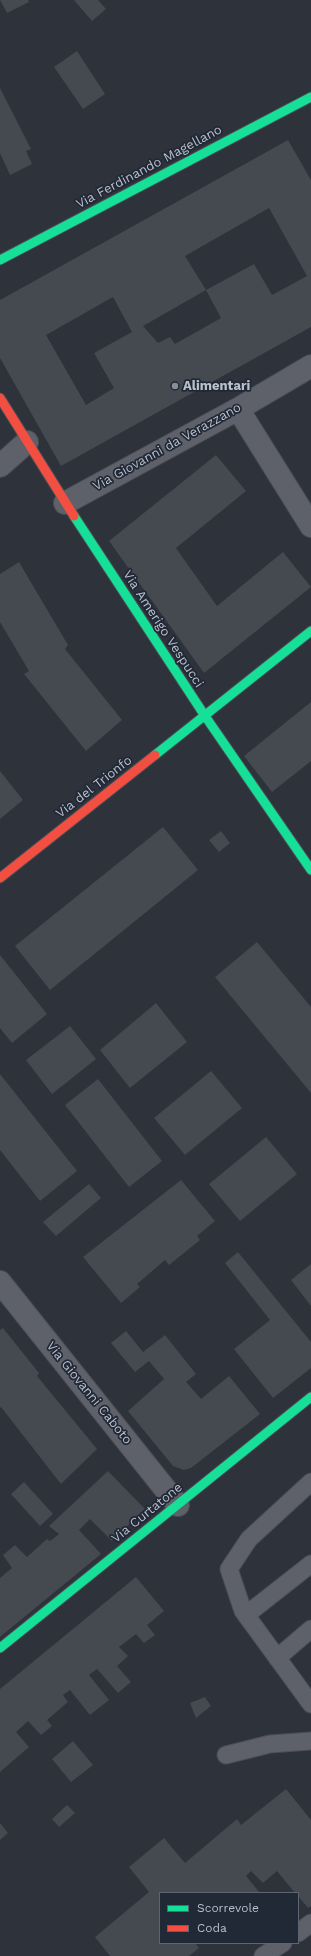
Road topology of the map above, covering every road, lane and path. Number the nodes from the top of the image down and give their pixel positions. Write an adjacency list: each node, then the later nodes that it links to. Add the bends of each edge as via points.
1 (310, 98): 2 (street, Via Ferdinando Magellano)
2 (0, 260)
3 (311, 366): 5 (street, Via Giovanni da Verazzano)
4 (0, 398): 6 (street, Via Amerigo Vespucci)
5 (238, 409): 8 (street, Via Giovanni da Verazzano); 9 (street)
6 (27, 442): 7 (street); 8 (street, Via Amerigo Vespucci)
7 (0, 466)
8 (65, 503): 11 (street, Via Amerigo Vespucci)
9 (311, 526)
10 (311, 631): 11 (street, Via del Trionfo)
11 (205, 716): 12 (street, Via Amerigo Vespucci); 13 (street, Via del Trionfo)
12 (311, 870)
13 (0, 878)
14 (0, 1282): 17 (street, Via Giovanni Caboto)
15 (311, 1398): 17 (street, Via Curtatone)
16 (311, 1482): 19 (lane, via 249,1539 229,1569)
17 (178, 1505): 21 (street, Via Curtatone)
18 (311, 1564): 19 (lane)
19 (246, 1615): 22 (lane)
20 (311, 1629): 22 (lane)
21 (0, 1648)
22 (277, 1658): 23 (lane)
23 (311, 1704)
24 (311, 1741): 25 (lane, via 270,1744)
25 (226, 1755)
26 (311, 1923): 27 (lane)
27 (299, 1932)
28 (281, 1944): 29 (lane)
29 (263, 1956)

